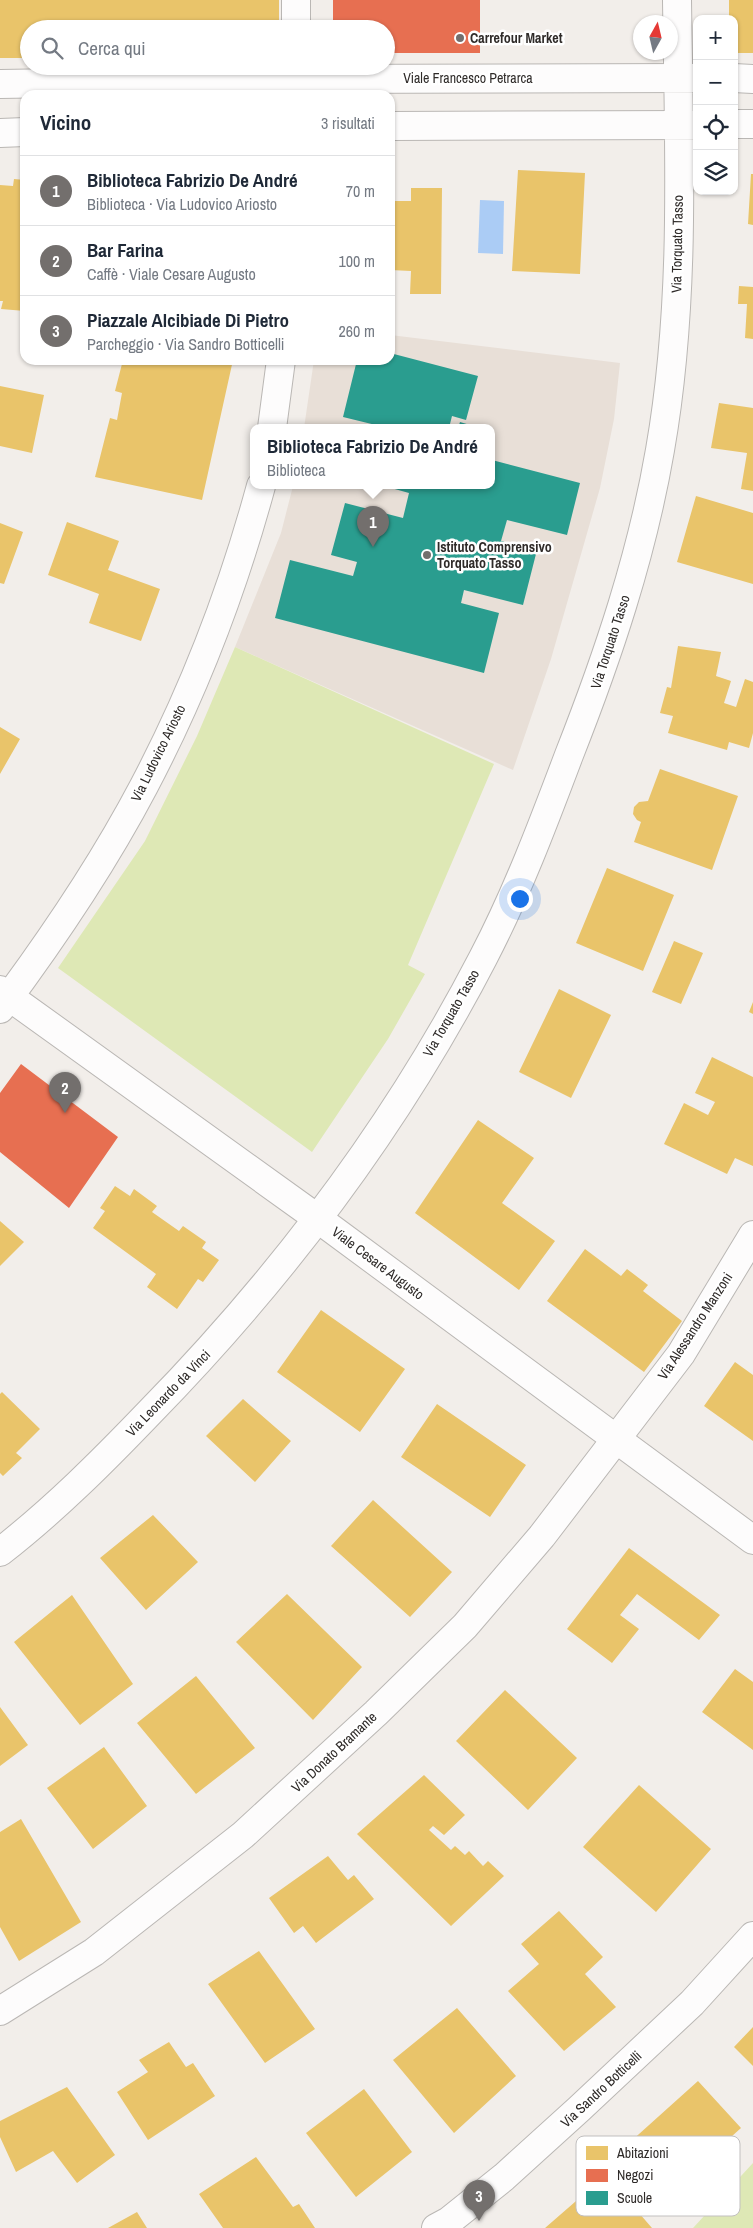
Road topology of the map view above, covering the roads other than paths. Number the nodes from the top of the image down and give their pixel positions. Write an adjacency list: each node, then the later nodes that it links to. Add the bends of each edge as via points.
1 (296, 0): 3 (street)
2 (677, 0): 4 (street, Via Torquato Tasso)
3 (296, 20)
4 (687, 78): 7 (street, Viale Francesco Petrarca); 11 (street, Via Torquato Tasso)
5 (738, 78): 6 (street)
6 (753, 78)
7 (297, 80): 8 (street, Viale Francesco Petrarca)
8 (0, 84)
9 (738, 124): 10 (street)
10 (753, 124)
11 (688, 125): 12 (street); 19 (street, Via Torquato Tasso, via 672,363 660,451 638,550 597,684 542,827 485,955 455,1010 365,1154)
12 (395, 126)
13 (20, 132): 14 (street)
14 (0, 133)
15 (280, 365): 16 (street)
16 (273, 424)
17 (260, 489): 18 (street, Via Ludovico Ariosto, via 214,633 144,785 97,868)
18 (3, 998): 19 (street, Viale Cesare Augusto)
19 (318, 1218): 21 (street, Viale Cesare Augusto); 23 (street, Via Leonardo da Vinci, via 217,1342 185,1376 103,1461 39,1521)
20 (753, 1235): 21 (street, Via Alessandro Manzoni, via 680,1354)
21 (616, 1438): 22 (street, Viale Cesare Augusto); 25 (street, Via Donato Bramante, via 542,1536 465,1626 376,1713 243,1835 94,1952)
22 (753, 1540)
23 (0, 1552)
24 (753, 1936): 26 (street, Via Sandro Botticelli, via 692,2003 579,2109 504,2176)
25 (0, 2011)
26 (436, 2228)

